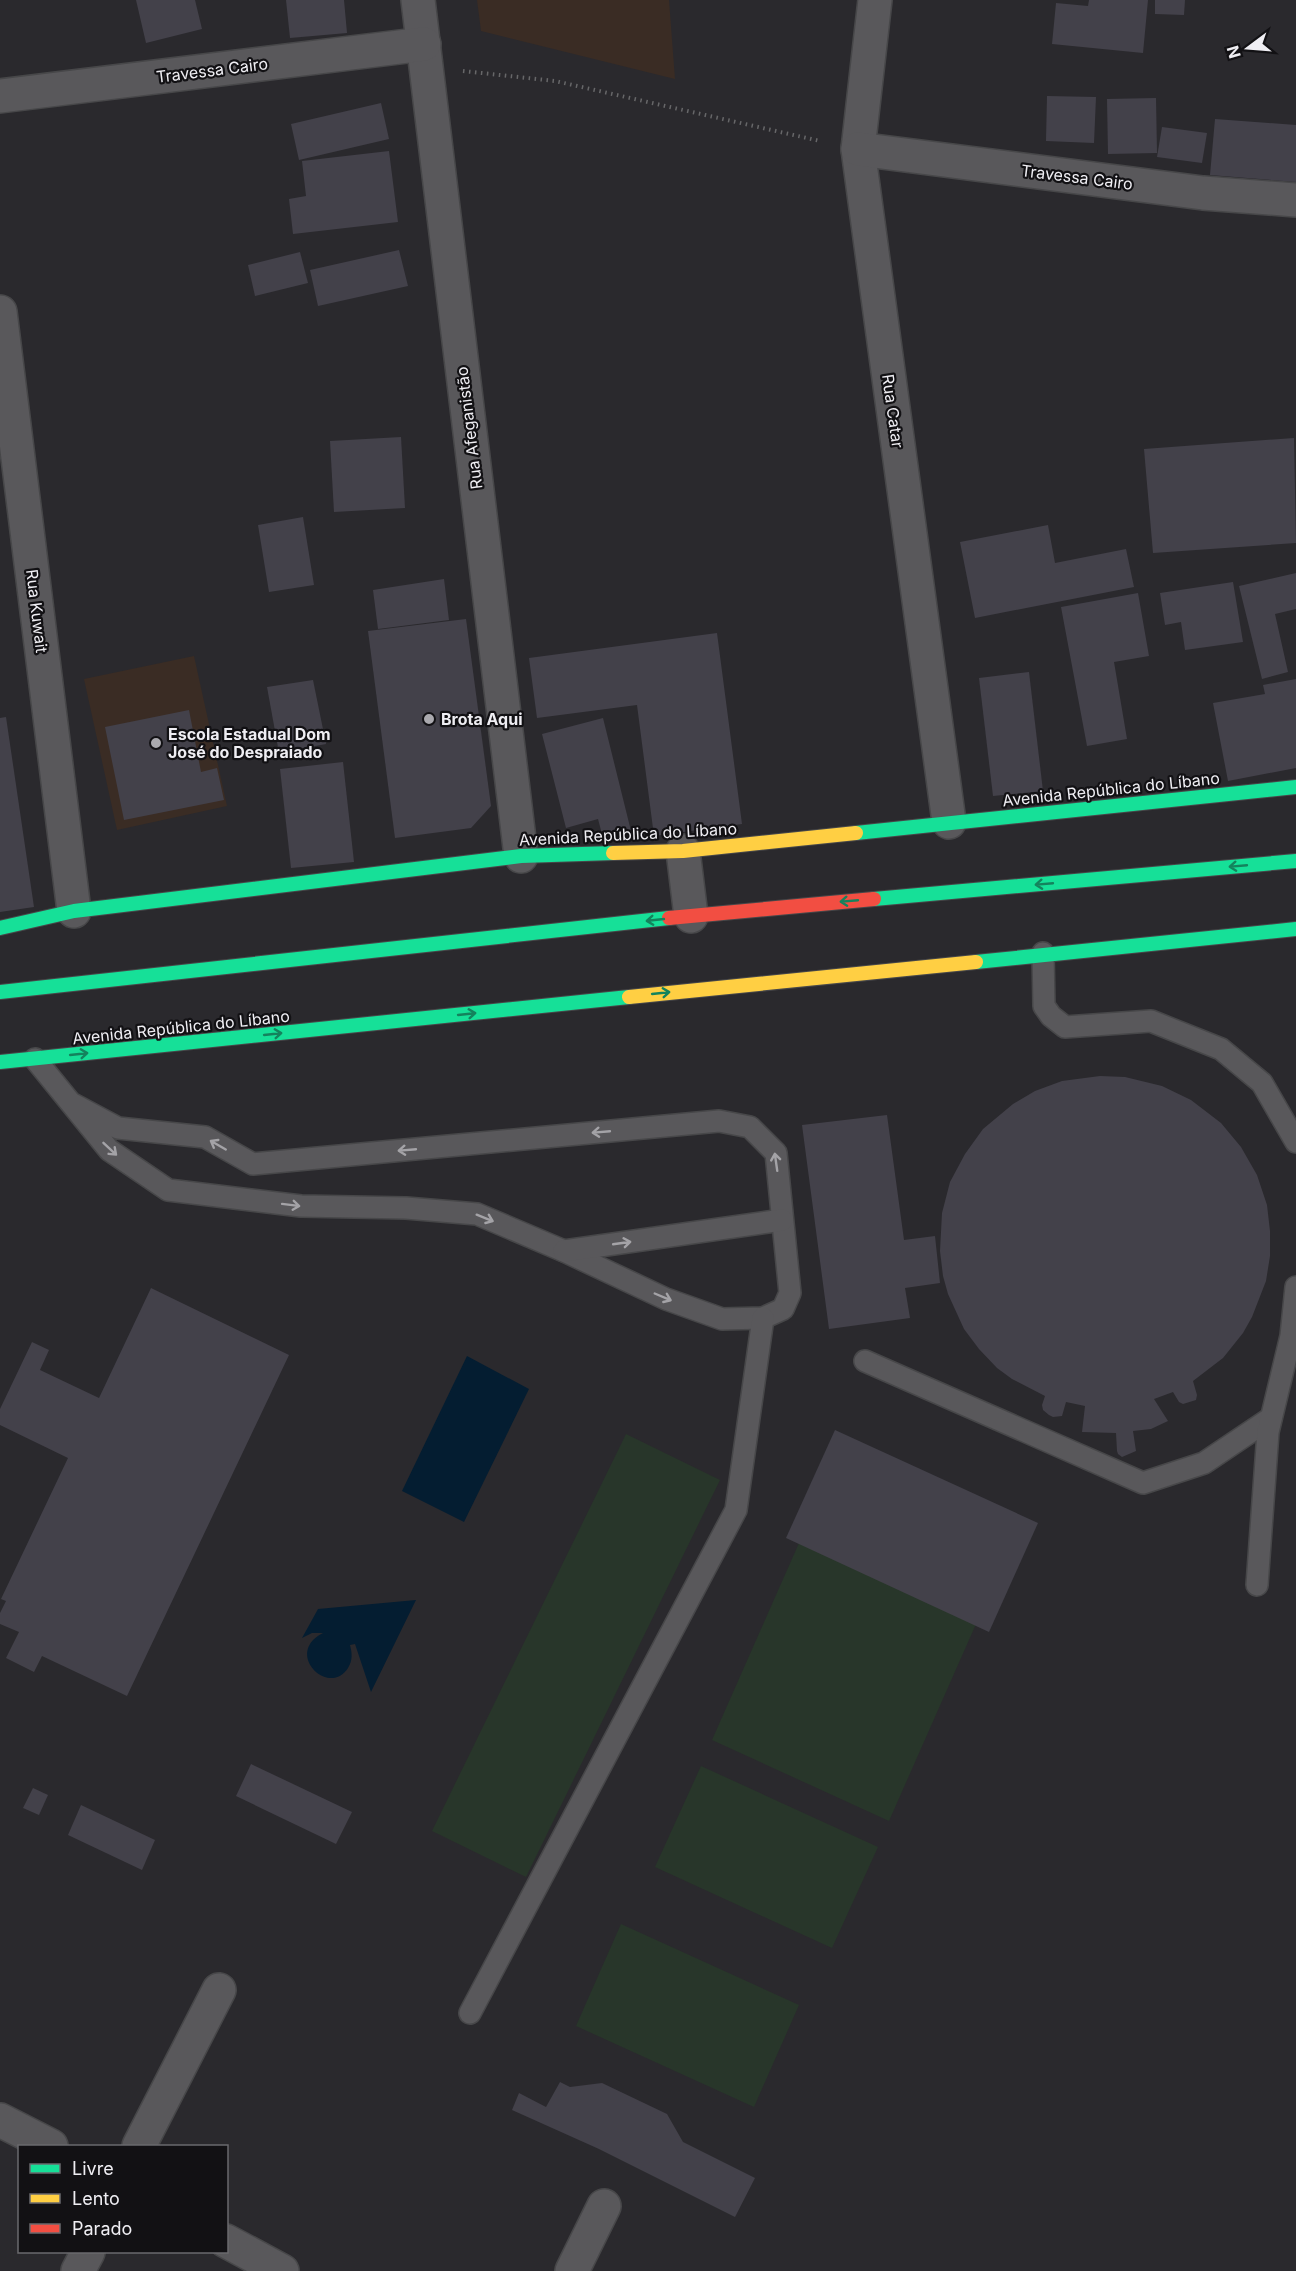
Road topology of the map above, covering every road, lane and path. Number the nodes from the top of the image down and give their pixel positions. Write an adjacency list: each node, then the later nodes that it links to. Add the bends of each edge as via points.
1 (418, 0): 3 (street, Rua Afeganistão)
2 (875, 0): 5 (street, Rua Catar)
3 (425, 56): 4 (street, Travessa Cairo); 5 (path); 11 (street, Rua Afeganistão)
4 (0, 96)
5 (858, 149): 6 (street, Travessa Cairo, via 1203,193); 9 (street, Rua Catar)
6 (1296, 200)
7 (0, 312): 13 (street, Rua Kuwait)
8 (1296, 787): 9 (main road, Avenida República do Líbano)
9 (949, 822): 10 (main road, Avenida República do Líbano)
10 (683, 851): 11 (main road, Avenida República do Líbano); 14 (street)
11 (521, 856): 13 (main road, Avenida República do Líbano)
12 (1296, 861): 14 (main road, one-way to 14)
13 (74, 911): 15 (main road, Avenida República do Líbano)
14 (691, 916): 18 (main road, one-way to 18)
15 (0, 928)
16 (1296, 929): 17 (main road, Avenida República do Líbano)
17 (1043, 953): 19 (main road, Avenida República do Líbano, one-way to 17); 22 (lane, via 1044,1006 1065,1027 1151,1020 1221,1049 1262,1083)
18 (0, 993)
19 (35, 1059): 20 (main road, Avenida República do Líbano); 21 (lane)
20 (0, 1062)
21 (73, 1104): 23 (lane, one-way to 21, via 776,1153 750,1127 719,1121 253,1164 205,1137 118,1128); 24 (lane, one-way to 24, via 109,1150 168,1190 301,1206 477,1214)
22 (1296, 1142)
23 (782, 1220): 24 (lane, one-way to 23); 26 (lane, via 790,1293 783,1309)
24 (564, 1251): 26 (lane, one-way to 26, via 666,1299 722,1319)
25 (1296, 1287): 28 (lane, via 1291,1336)
26 (763, 1318): 31 (lane, via 736,1510)
27 (865, 1361): 28 (lane, via 1143,1484 1204,1463)
28 (1271, 1418): 29 (lane)
29 (1257, 1585)
30 (219, 1990): 34 (street)
31 (470, 2013)
32 (0, 2120): 33 (street)
33 (49, 2145)
34 (140, 2145)
35 (604, 2206): 40 (street)
36 (228, 2242): 39 (street)
37 (87, 2253): 38 (street)
38 (78, 2271)
39 (282, 2271)
40 (572, 2271)

